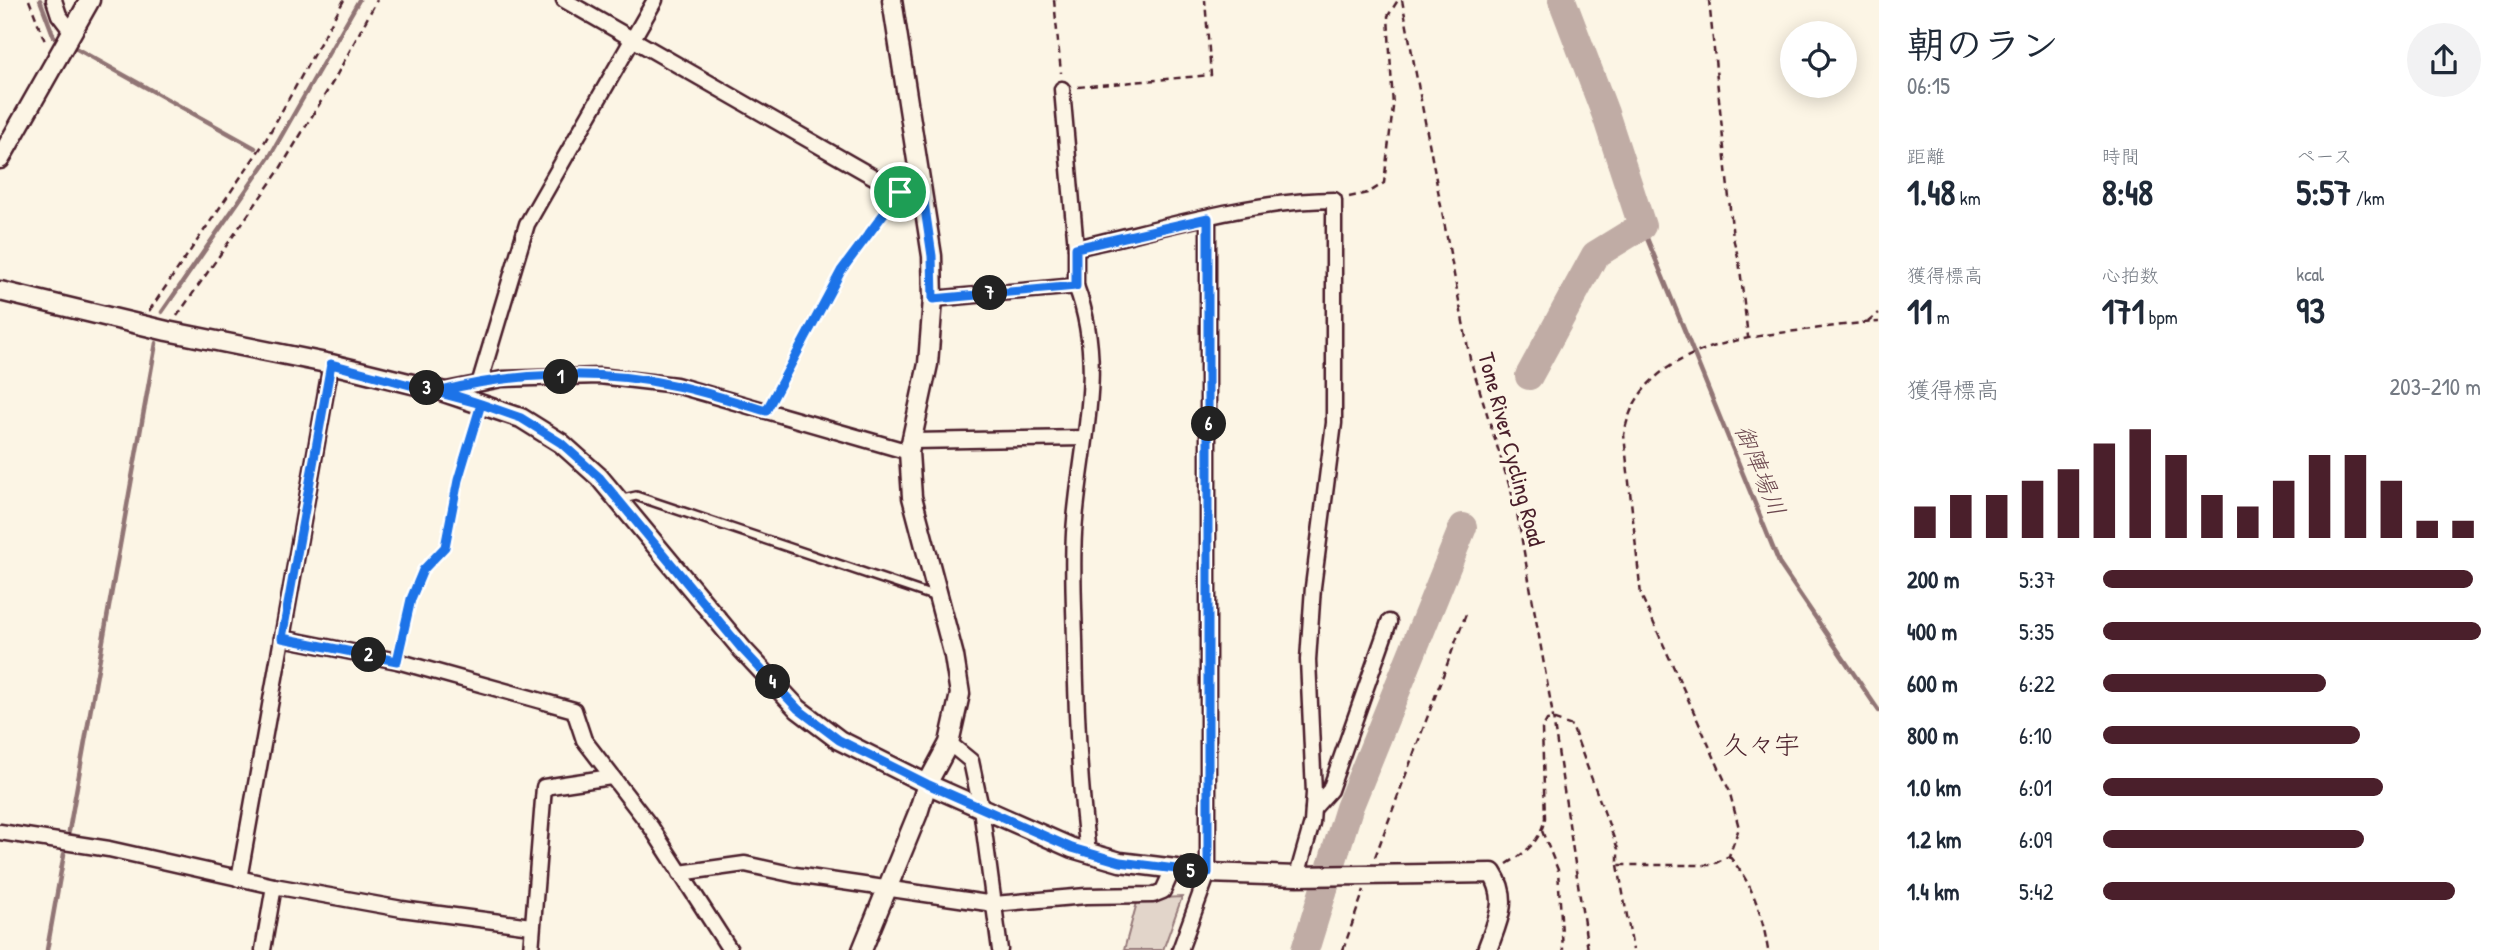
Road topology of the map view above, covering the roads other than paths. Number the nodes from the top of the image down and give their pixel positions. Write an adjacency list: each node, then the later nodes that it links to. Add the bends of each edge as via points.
1 (54, 0): 6 (street)
2 (90, 0): 6 (street)
3 (564, 0): 7 (street)
4 (655, 0): 7 (street)
5 (892, 0): 10 (street)
6 (72, 32): 9 (street)
7 (633, 39): 10 (street, via 900,192); 17 (street, via 527,224)
8 (1062, 89): 12 (street)
9 (0, 159)
10 (923, 195): 15 (street)
11 (1208, 218): 12 (street); 29 (street, via 1334,200 1334,423 1312,587 1308,660); 34 (street)
12 (1076, 248): 13 (street)
13 (1076, 286): 15 (street); 19 (street, via 1091,333 1090,415)
14 (0, 291): 16 (street)
15 (933, 299): 20 (street, via 928,364)
16 (331, 364): 18 (street); 24 (street)
17 (480, 381): 18 (street); 20 (street, via 600,376 676,385)
18 (441, 391): 21 (street, via 521,418 561,443)
19 (1085, 438): 20 (street); 31 (street, via 1074,534 1074,590 1076,730)
20 (911, 446): 22 (street, via 912,497)
21 (618, 500): 22 (lane, via 636,496); 27 (street, via 798,709 839,740)
22 (937, 597): 25 (street, via 960,694)
23 (1388, 622): 29 (street, via 1330,790)
24 (282, 638): 26 (street, via 397,661 574,710 584,740); 36 (street)
25 (949, 743): 27 (street); 28 (street, via 971,761)
26 (611, 777): 33 (street); 40 (street, via 544,787)
27 (927, 784): 28 (street); 38 (street)
28 (981, 808): 31 (street); 39 (street)
29 (1313, 809): 35 (street)
30 (0, 832): 36 (street, via 109,849)
31 (1088, 853): 32 (street)
32 (1173, 869): 34 (street); 39 (street, via 1163,891 1153,895)
33 (680, 873): 38 (street, via 745,864); 43 (street)
34 (1208, 873): 35 (street); 46 (street)
35 (1297, 876): 47 (street, via 1492,873 1504,903)
36 (239, 879): 37 (street)
37 (274, 886): 40 (street); 41 (street)
38 (887, 889): 39 (street); 44 (street)
39 (994, 904): 45 (street)
40 (531, 926): 42 (street)
41 (262, 950)
42 (531, 950)
43 (730, 950)
44 (862, 950)
45 (1000, 950)
46 (1180, 950)
47 (1487, 950)

